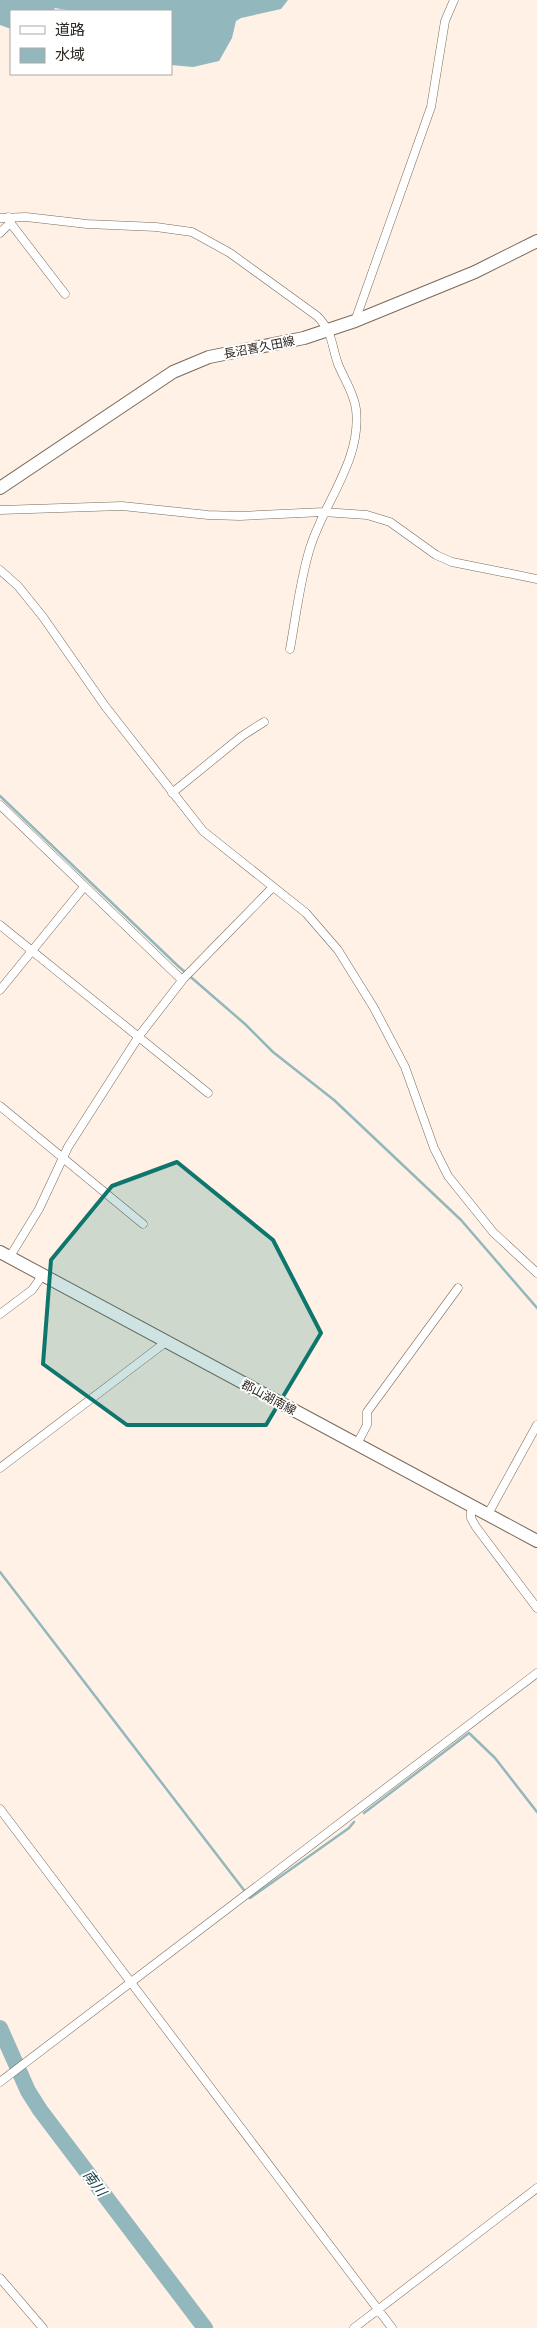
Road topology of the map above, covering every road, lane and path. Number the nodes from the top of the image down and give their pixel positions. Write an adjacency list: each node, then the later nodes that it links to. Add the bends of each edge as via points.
1 (454, 0): 6 (street, via 446,21 431,107)
2 (6, 219): 3 (street); 5 (street); 7 (street, via 192,232 230,254 317,316)
3 (0, 233)
4 (537, 241): 6 (main road, 長沼喜久田線, via 475,272)
5 (66, 294)
6 (355, 321): 7 (main road, 長沼喜久田線)
7 (329, 330): 8 (main road, 長沼喜久田線, via 208,357 173,372); 10 (street, via 338,362 352,393 356,426 349,462)
8 (0, 488)
9 (0, 510): 10 (street, via 122,506 240,516)
10 (323, 512): 12 (street, via 378,517 452,562); 13 (street, via 309,549)
11 (0, 570): 15 (street, via 43,617 105,706)
12 (537, 579)
13 (290, 649)
14 (264, 722): 15 (street)
15 (172, 793): 18 (street, via 212,840)
16 (0, 806): 17 (street)
17 (84, 887): 20 (street); 21 (street)
18 (273, 887): 21 (street); 29 (street, via 306,914 338,950 369,1000 405,1067 434,1148 448,1176 493,1232)
19 (0, 925): 20 (street)
20 (32, 950): 22 (street); 23 (street)
21 (182, 980): 23 (street)
22 (0, 990)
23 (139, 1036): 24 (street); 26 (street)
24 (208, 1093)
25 (0, 1106): 26 (street)
26 (63, 1157): 27 (street); 28 (street, via 39,1209)
27 (144, 1224)
28 (5, 1255): 30 (main road, 郡山湖南線)
29 (537, 1272)
30 (42, 1276): 32 (street, via 32,1290); 33 (main road, 郡山湖南線)
31 (458, 1288): 35 (street, via 367,1412 367,1425)
32 (0, 1314)
33 (166, 1342): 35 (main road, 郡山湖南線); 36 (street)
34 (537, 1425): 38 (street)
35 (357, 1444): 37 (main road, 郡山湖南線)
36 (0, 1468)
37 (471, 1505): 38 (main road, 郡山湖南線); 40 (street, via 471,1518 476,1527)
38 (488, 1514): 39 (main road, 郡山湖南線)
39 (537, 1541)
40 (537, 1608)
41 (537, 1673): 43 (street)
42 (0, 1809): 43 (street)
43 (131, 1981): 44 (street); 47 (street)
44 (0, 2082)
45 (537, 2188): 47 (street)
46 (0, 2278): 48 (street)
47 (378, 2309): 49 (street); 50 (street)
48 (42, 2328)
49 (354, 2328)
50 (392, 2328)

